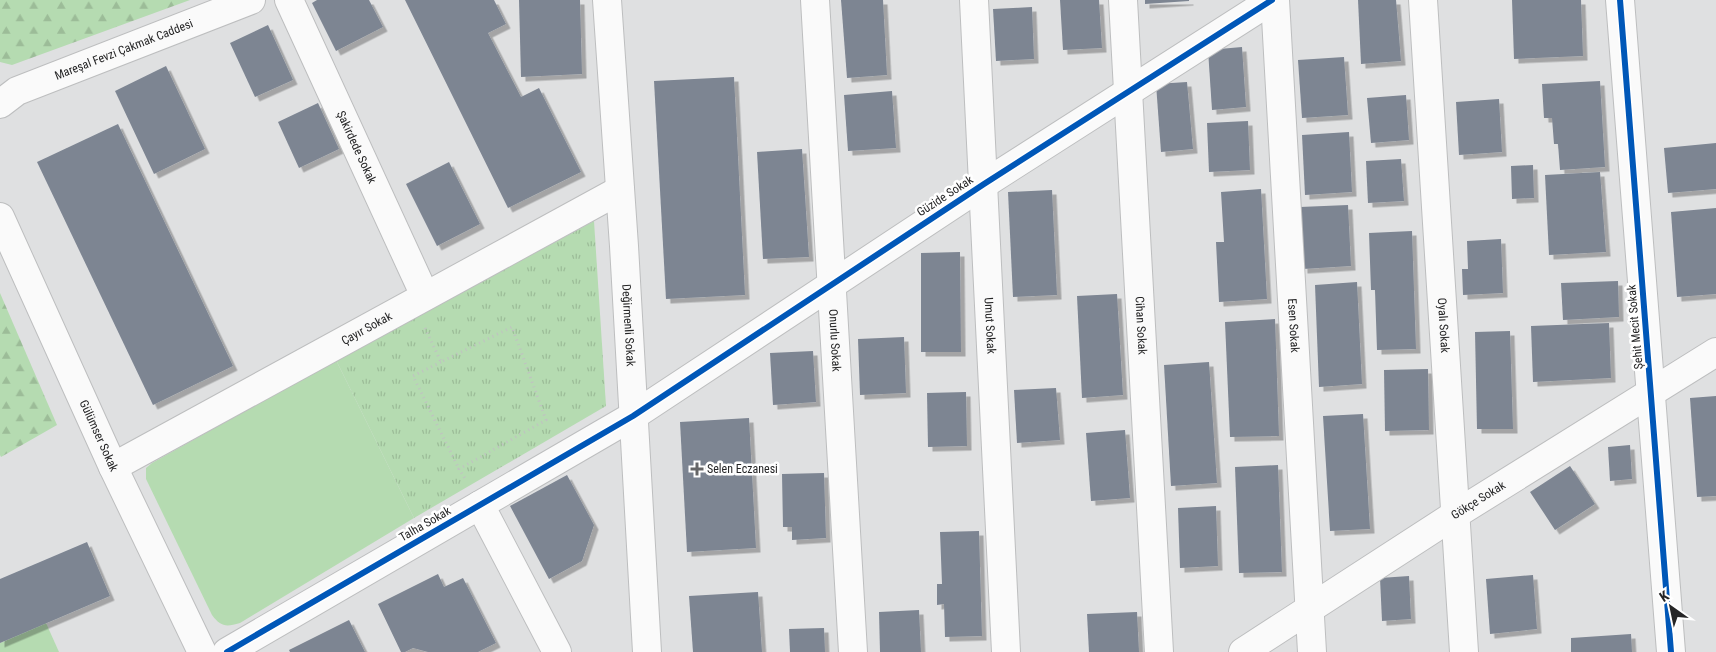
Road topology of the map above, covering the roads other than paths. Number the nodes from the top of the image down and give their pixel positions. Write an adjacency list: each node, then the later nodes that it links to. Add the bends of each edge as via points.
1 (251, 0): 11 (street, Mareşal Fevzi Çakmak Caddesi, via 17,91)
2 (289, 0): 16 (street, Şakirdede Sokak)
3 (607, 0): 13 (street, Değirmenli Sokak)
4 (815, 0): 15 (street, Onurlu Sokak)
5 (974, 0): 12 (street, Umut Sokak)
6 (1123, 0): 10 (street, Cihan Sokak)
7 (1273, 0): 10 (street, Güzide Sokak); 23 (street, Esen Sokak)
8 (1423, 0): 22 (street, Oyalı Sokak)
9 (1620, 0): 18 (street, Şehit Mecit Sokak)
10 (1128, 91): 12 (street, Güzide Sokak); 30 (street, Cihan Sokak)
11 (0, 104)
12 (984, 184): 15 (street, Güzide Sokak); 29 (street, Umut Sokak)
13 (620, 190): 16 (street, Çayır Sokak); 19 (street, Değirmenli Sokak)
14 (0, 217): 20 (street, Gülümser Sokak)
15 (832, 283): 19 (street, Güzide Sokak); 28 (street, Onurlu Sokak)
16 (419, 300): 20 (street, Çayır Sokak)
17 (1716, 352): 18 (street, Gökçe Sokak)
18 (1652, 393): 22 (street, Gökçe Sokak); 34 (street, Şehit Mecit Sokak)
19 (634, 416): 21 (street, Talha Sokak); 27 (street, Değirmenli Sokak)
20 (113, 467): 24 (street, Gülümser Sokak)
21 (480, 504): 25 (street, Talha Sokak); 26 (street)
22 (1456, 514): 23 (street, Gökçe Sokak); 33 (street, Oyalı Sokak)
23 (1309, 610): 31 (street, Gökçe Sokak); 32 (street, Esen Sokak)
24 (202, 652)
25 (227, 652)
26 (557, 652)
27 (647, 652)
28 (853, 652)
29 (1006, 652)
30 (1159, 652)
31 (1244, 652)
32 (1312, 652)
33 (1464, 652)
34 (1671, 652)

